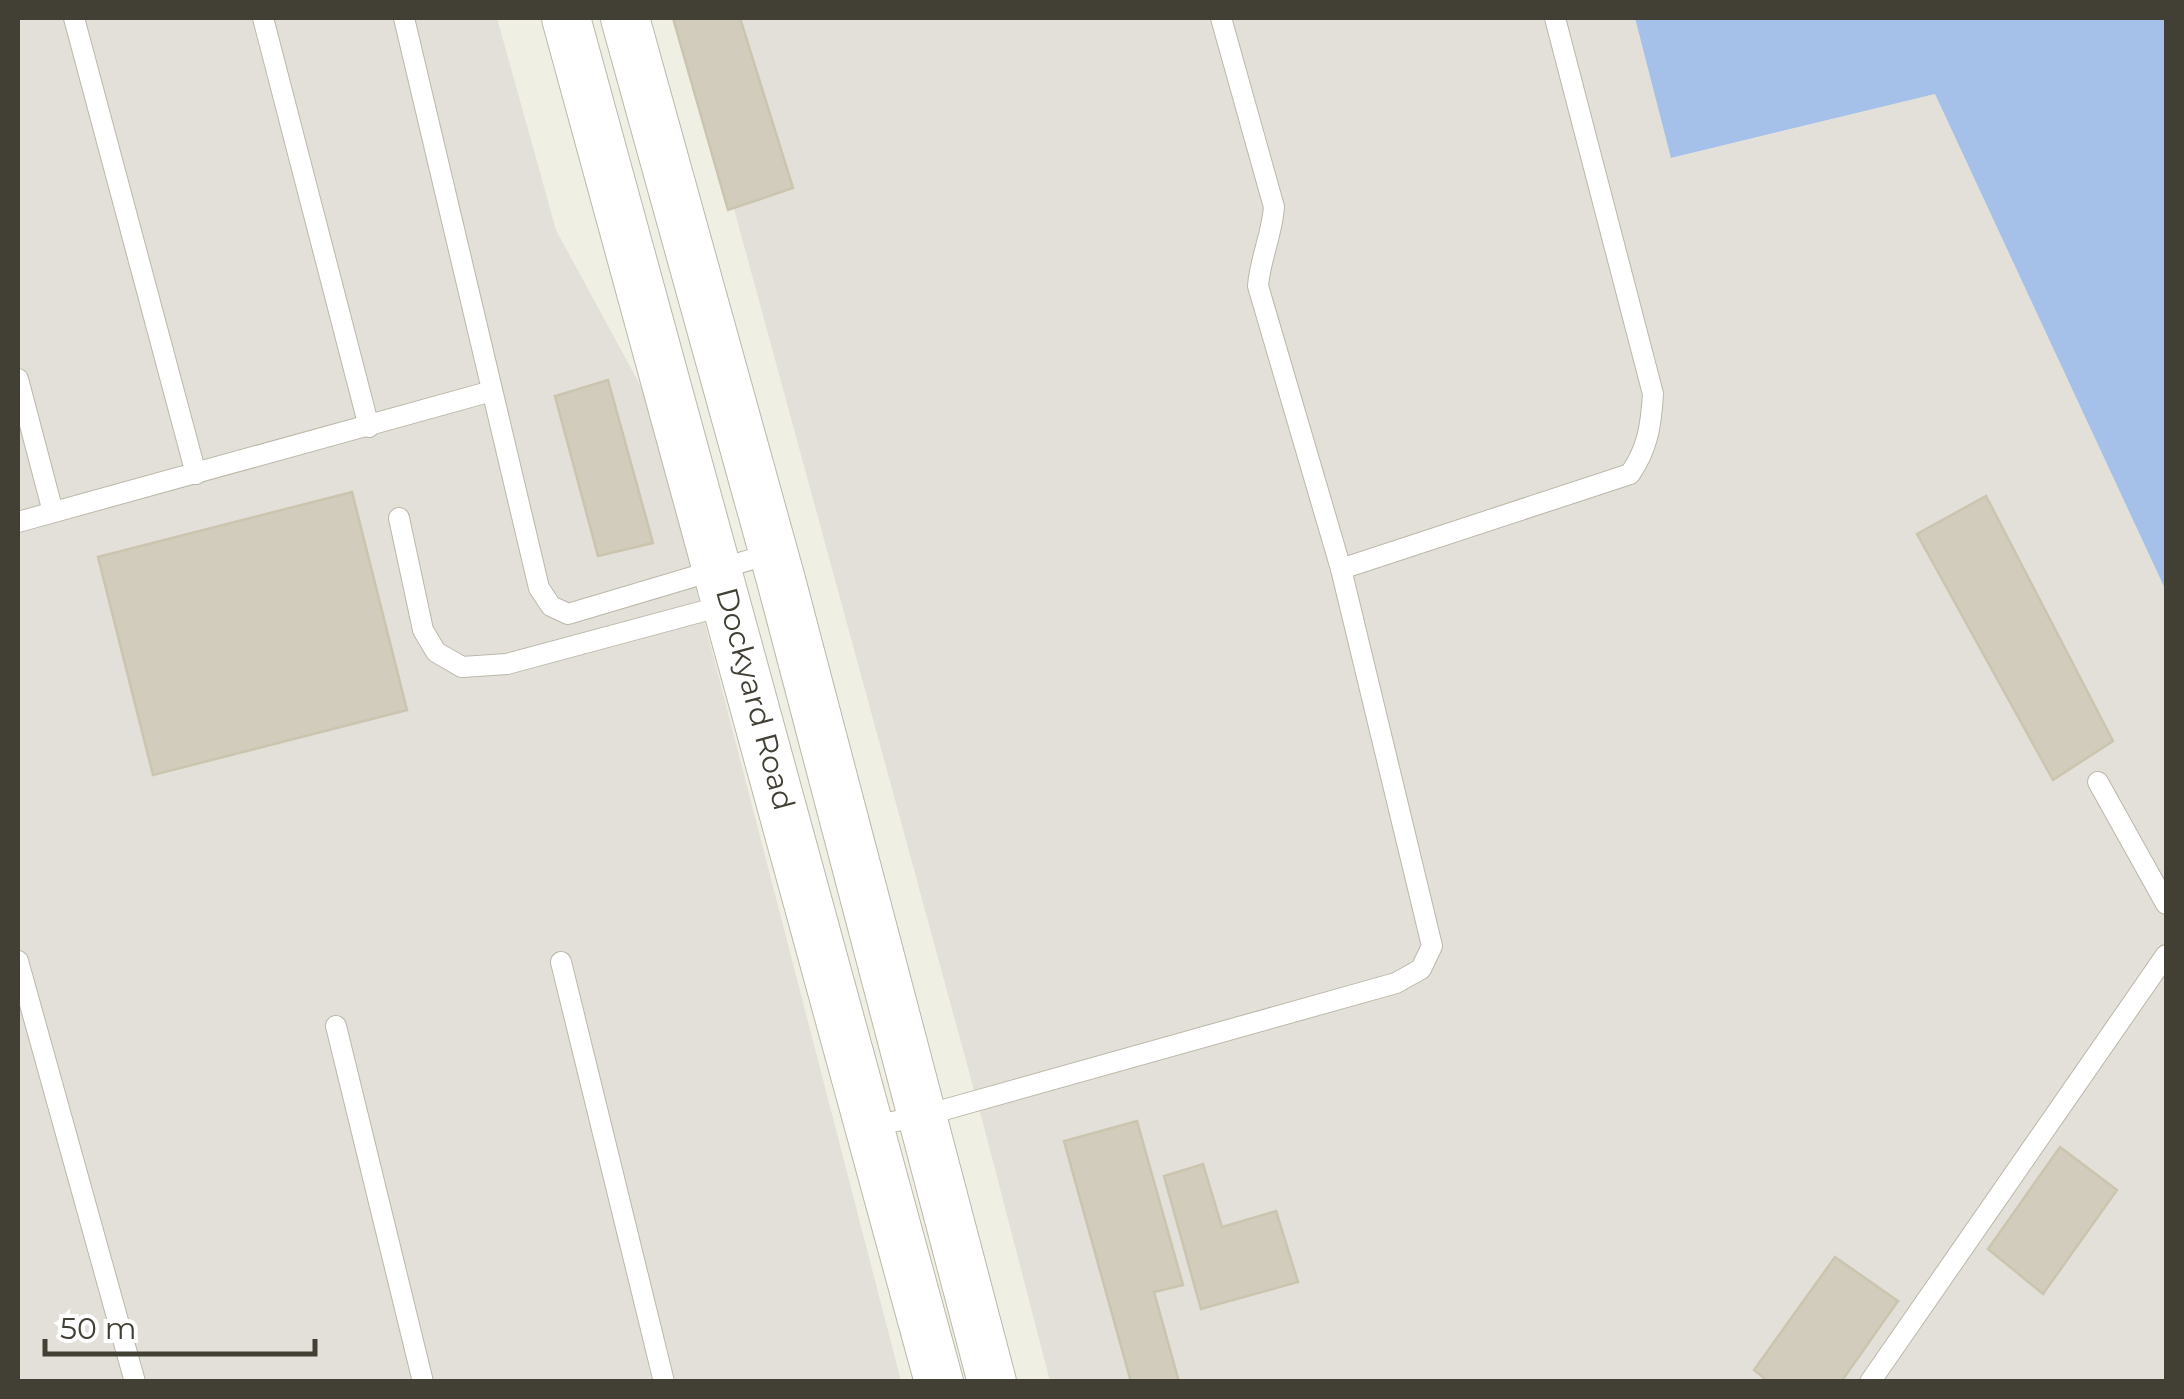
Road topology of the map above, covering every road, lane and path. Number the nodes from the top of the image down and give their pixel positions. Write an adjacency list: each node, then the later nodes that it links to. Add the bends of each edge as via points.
1 (74, 18): 13 (lane)
2 (262, 18): 12 (lane)
3 (404, 18): 11 (lane)
4 (566, 18): 9 (street, Dockyard Road)
5 (625, 18): 8 (street, Dockyard Road)
6 (1220, 18): 18 (lane, via 1274,208 1258,286)
7 (1556, 18): 18 (lane, via 1653,394 1643,454 1630,474)
8 (698, 280): 9 (street); 17 (street, Dockyard Road)
9 (643, 295): 19 (street, Dockyard Road)
10 (18, 379): 14 (lane)
11 (492, 391): 12 (lane); 19 (lane, via 539,588 551,606 568,614)
12 (370, 426): 13 (lane)
13 (196, 474): 14 (lane)
14 (52, 512): 16 (lane)
15 (398, 518): 19 (lane, via 423,630 436,652 462,667 508,664)
16 (18, 522)
17 (773, 553): 19 (lane); 26 (street, Dockyard Road)
18 (1341, 569): 26 (lane, via 1432,946 1420,969 1396,983)
19 (724, 587): 27 (street, Dockyard Road)
20 (2098, 782): 21 (lane)
21 (2166, 904)
22 (2166, 955): 33 (lane)
23 (18, 961): 28 (lane)
24 (561, 962): 30 (lane)
25 (336, 1026): 29 (lane)
26 (922, 1116): 27 (lane); 32 (street, Dockyard Road)
27 (872, 1126): 31 (street, Dockyard Road)
28 (135, 1382)
29 (423, 1382)
30 (664, 1382)
31 (940, 1382)
32 (992, 1382)
33 (1870, 1382)

